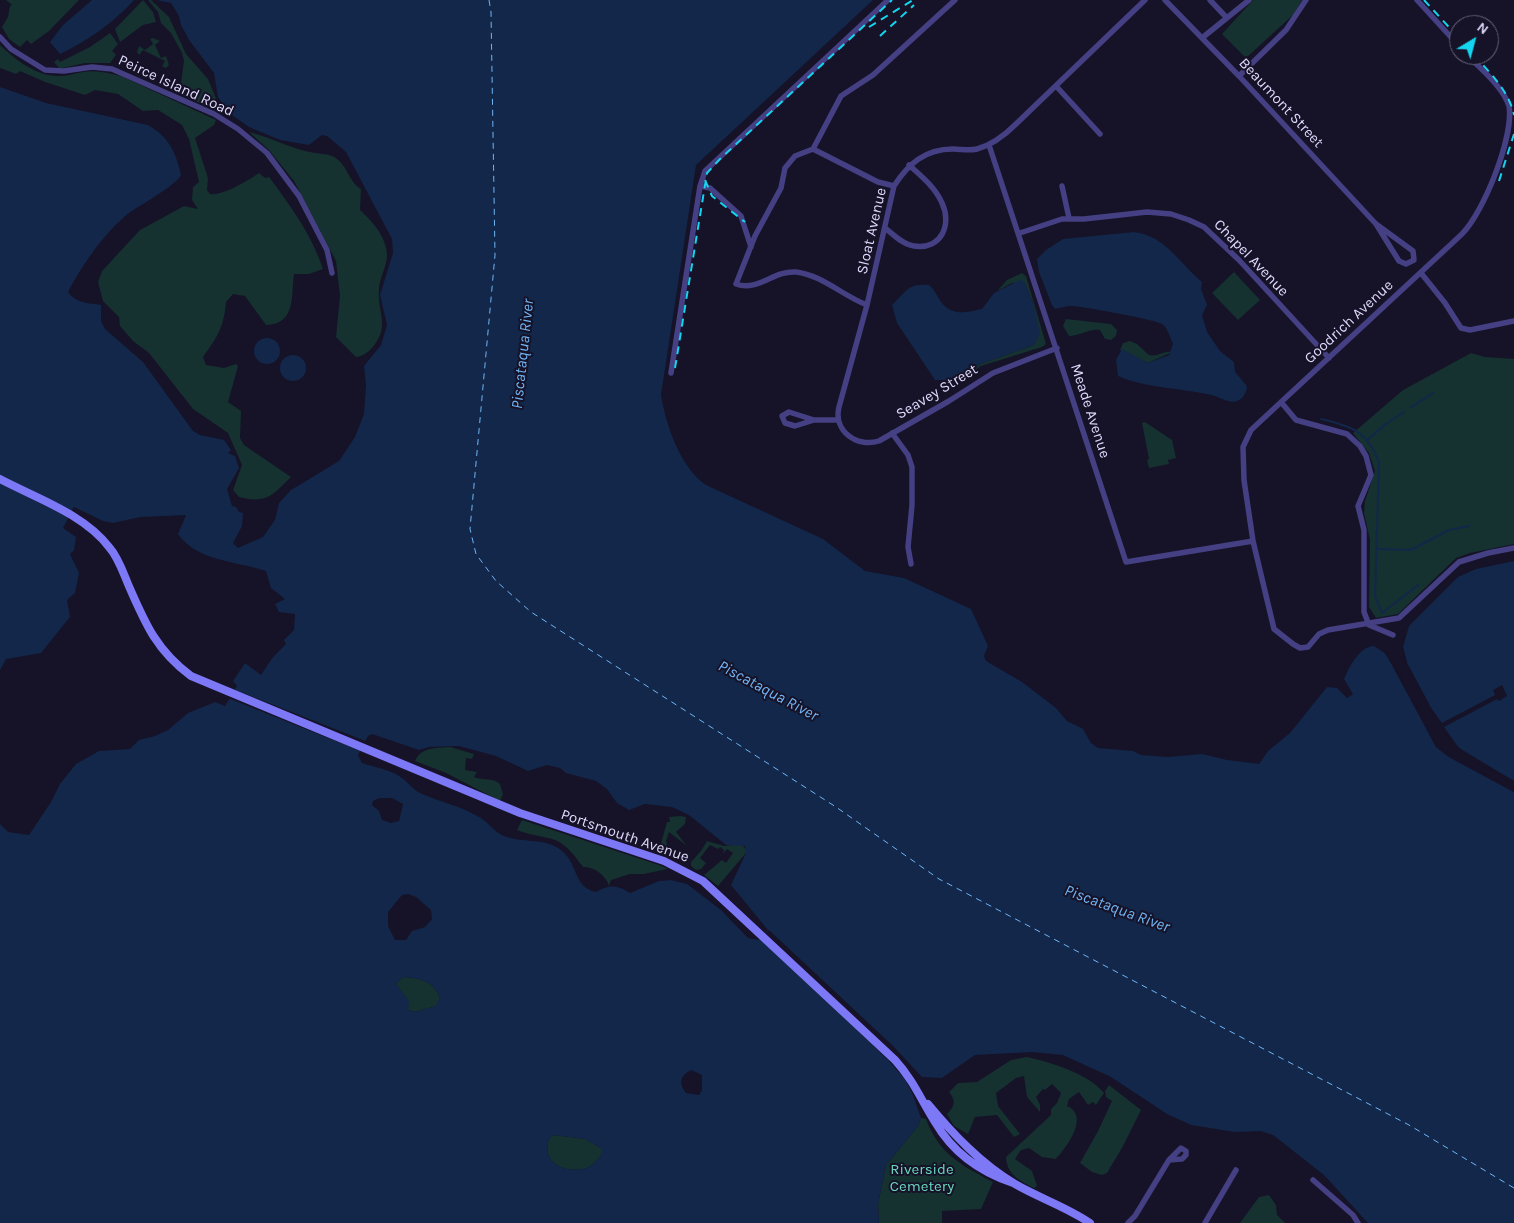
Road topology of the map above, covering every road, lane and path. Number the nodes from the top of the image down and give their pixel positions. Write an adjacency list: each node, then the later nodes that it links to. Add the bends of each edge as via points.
1 (888, 0): 23 (street, via 718,156 705,171)
2 (955, 0): 21 (street, via 873,75 841,96)
3 (1145, 0): 15 (street, Sloat Avenue)
4 (1165, 0): 12 (street, Beaumont Street)
5 (1210, 0): 9 (street)
6 (1249, 0): 9 (street)
7 (1306, 0): 14 (street, via 1286,30)
8 (1417, 0): 10 (street)
9 (1226, 17): 12 (street)
10 (1449, 35)
11 (0, 37): 32 (street, Peirce Island Road, via 10,49 45,70 112,69 214,114 238,129 267,153 299,196 327,250)
12 (1202, 38): 14 (street, Beaumont Street)
13 (1477, 65): 16 (street, Goodrich Avenue)
14 (1239, 76): 27 (street, Beaumont Street)
15 (1056, 86): 18 (street); 20 (street, Sloat Avenue)
16 (1499, 89): 17 (street); 19 (street, Goodrich Avenue, via 1511,113)
17 (1514, 104)
18 (1100, 134)
19 (1511, 138): 31 (street, Goodrich Avenue, via 1481,211 1467,229)
20 (989, 145): 22 (street, Sloat Avenue, via 972,150 937,151); 29 (street, Meade Avenue)
21 (813, 149): 24 (street, via 878,182); 30 (street, via 795,156 785,168 780,188)
22 (909, 165): 24 (street, Sloat Avenue); 28 (street, via 932,187 942,202 947,221 945,231 932,242 916,246)
23 (700, 186): 30 (street, via 710,188 741,216); 37 (street)
24 (894, 186): 28 (street, Sloat Avenue)
25 (1062, 186): 26 (street)
26 (1069, 218): 29 (street, Chapel Avenue); 36 (street, Chapel Avenue, via 1154,212 1179,216 1204,227)
27 (1376, 224): 27 (street, Beaumont Street, via 1400,261 1412,263 1415,258 1413,251)
28 (885, 228): 33 (street, Sloat Avenue)
29 (1020, 233): 35 (street, Meade Avenue)
30 (750, 247): 33 (street, via 736,284 749,286 794,272 821,280)
31 (1421, 272): 34 (street, via 1461,328 1470,330); 36 (street, Goodrich Avenue)
32 (332, 273)
33 (867, 305): 40 (street, Sloat Avenue)
34 (1514, 321)
35 (1057, 348): 41 (street, Seavey Street, via 993,373); 43 (street, Meade Avenue, via 1126,562)
36 (1329, 358): 38 (street, Goodrich Avenue)
37 (671, 373)
38 (1281, 402): 43 (street, Goodrich Avenue, via 1250,430 1243,447); 46 (street, via 1296,420 1346,434 1366,456 1371,475 1358,506 1364,530 1364,612)
39 (814, 420): 39 (street, via 789,412 782,416 789,426); 40 (street)
40 (838, 420): 41 (street, Seavey Street, via 847,435 862,442 874,442)
41 (892, 434): 45 (street, via 908,455 912,467 908,548)
42 (0, 479): 51 (main road, Portsmouth Avenue, via 73,517 102,537 111,549 150,633 164,653 192,676 520,813 664,861 692,874 732,906 878,1042 904,1069 958,1138 988,1165 1013,1183)
43 (1253, 541): 46 (street, Goodrich Avenue, via 1274,629 1292,644 1303,648 1311,646 1323,632)
44 (1514, 548): 46 (street, via 1459,562 1399,618)
45 (912, 564)
46 (1369, 624): 47 (street)
47 (1394, 635)
48 (1168, 1160): 52 (street, via 1136,1216)
49 (1236, 1170): 53 (street)
50 (1313, 1180): 54 (street)
51 (1090, 1223)
52 (1128, 1223)
53 (1205, 1223)
54 (1358, 1223)

